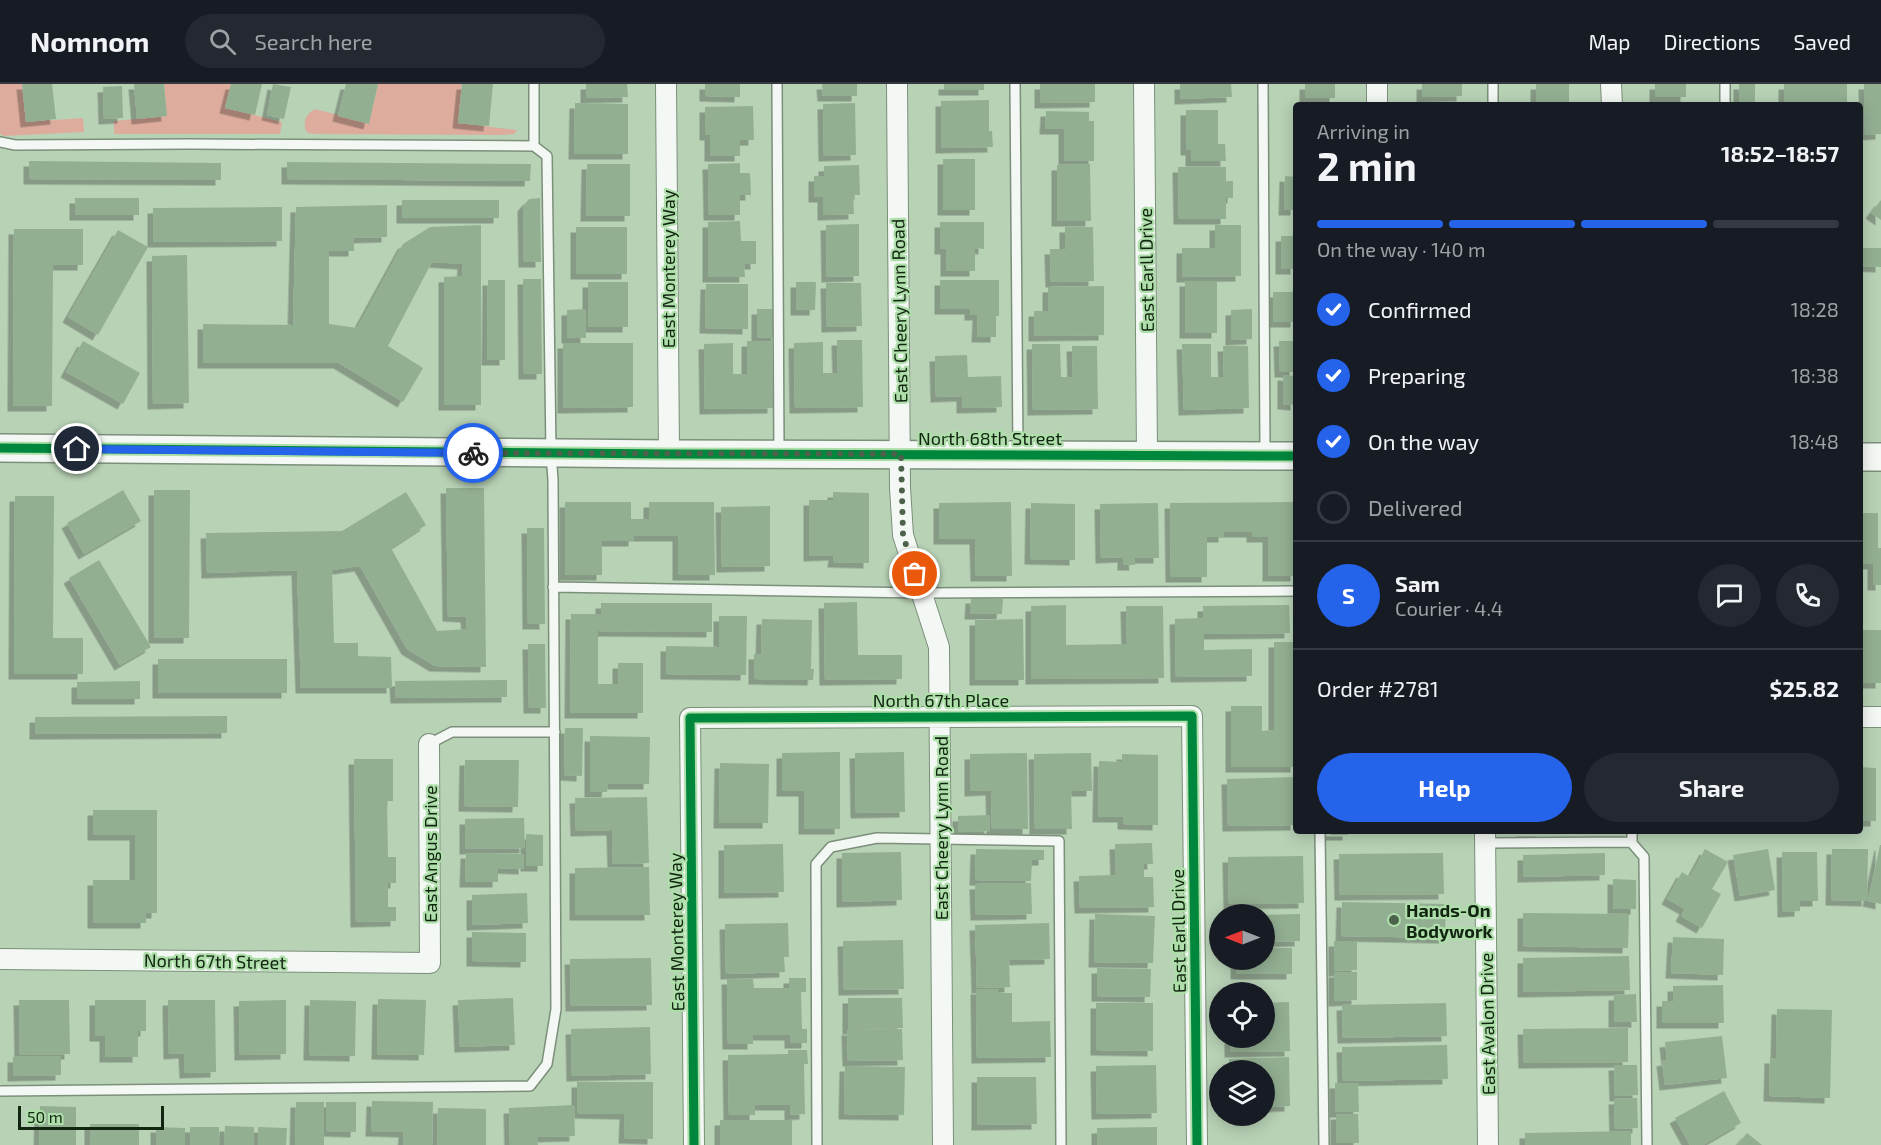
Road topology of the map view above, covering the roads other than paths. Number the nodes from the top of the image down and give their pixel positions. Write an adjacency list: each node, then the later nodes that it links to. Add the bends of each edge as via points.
1 (534, 84): 17 (lane)
2 (666, 84): 20 (street, East Monterey Way)
3 (777, 84): 21 (lane)
4 (897, 84): 22 (street, East Cheery Lynn Road)
5 (1015, 84): 23 (lane)
6 (1144, 84): 24 (street, East Earll Drive)
7 (1263, 84): 25 (lane)
8 (1377, 84): 12 (street)
9 (1492, 84): 13 (lane)
10 (1611, 84): 14 (street)
11 (1725, 84): 15 (lane)
12 (1377, 102)
13 (1493, 102)
14 (1611, 102)
15 (1725, 102)
16 (0, 142): 17 (lane)
17 (534, 146): 19 (lane, via 547,156)
18 (0, 448): 19 (main road, North 68th Street)
19 (550, 453): 20 (main road, North 68th Street); 29 (lane)
20 (669, 454): 21 (main road, North 68th Street)
21 (780, 454): 22 (main road, North 68th Street)
22 (901, 454): 23 (main road, North 68th Street); 31 (street, East Cheery Lynn Road, via 903,535)
23 (1018, 455): 24 (main road, North 68th Street)
24 (1147, 455): 25 (main road, North 68th Street)
25 (1265, 456): 26 (main road, North 68th Street)
26 (1293, 456)
27 (1863, 457): 28 (main road)
28 (1881, 457)
29 (553, 586): 31 (lane); 37 (lane)
30 (1293, 591): 31 (lane)
31 (922, 593): 32 (street, East Cheery Lynn Road, via 939,647)
32 (940, 716): 33 (street, North 67th Place); 36 (street, North 67th Place); 42 (street, East Cheery Lynn Road)
33 (1191, 716): 51 (street, East Earll Drive)
34 (1863, 717): 35 (street)
35 (1881, 717)
36 (690, 718): 47 (street, East Monterey Way)
37 (555, 732): 38 (lane, via 452,732); 46 (lane, via 556,1009 547,1064 530,1086)
38 (429, 744): 45 (street, East Angus Drive)
39 (1320, 834): 52 (lane)
40 (1632, 834): 43 (lane)
41 (1485, 837): 43 (lane); 53 (street, East Avalon Drive)
42 (941, 839): 48 (lane, via 877,838 831,847 816,864); 49 (street, East Cheery Lynn Road); 50 (lane, via 1059,841)
43 (1631, 842): 54 (lane, via 1644,856)
44 (0, 959): 45 (street, North 67th Street)
45 (430, 963)
46 (0, 1091)
47 (694, 1145)
48 (817, 1145)
49 (943, 1145)
50 (1062, 1145)
51 (1197, 1145)
52 (1324, 1145)
53 (1488, 1145)
54 (1647, 1145)

